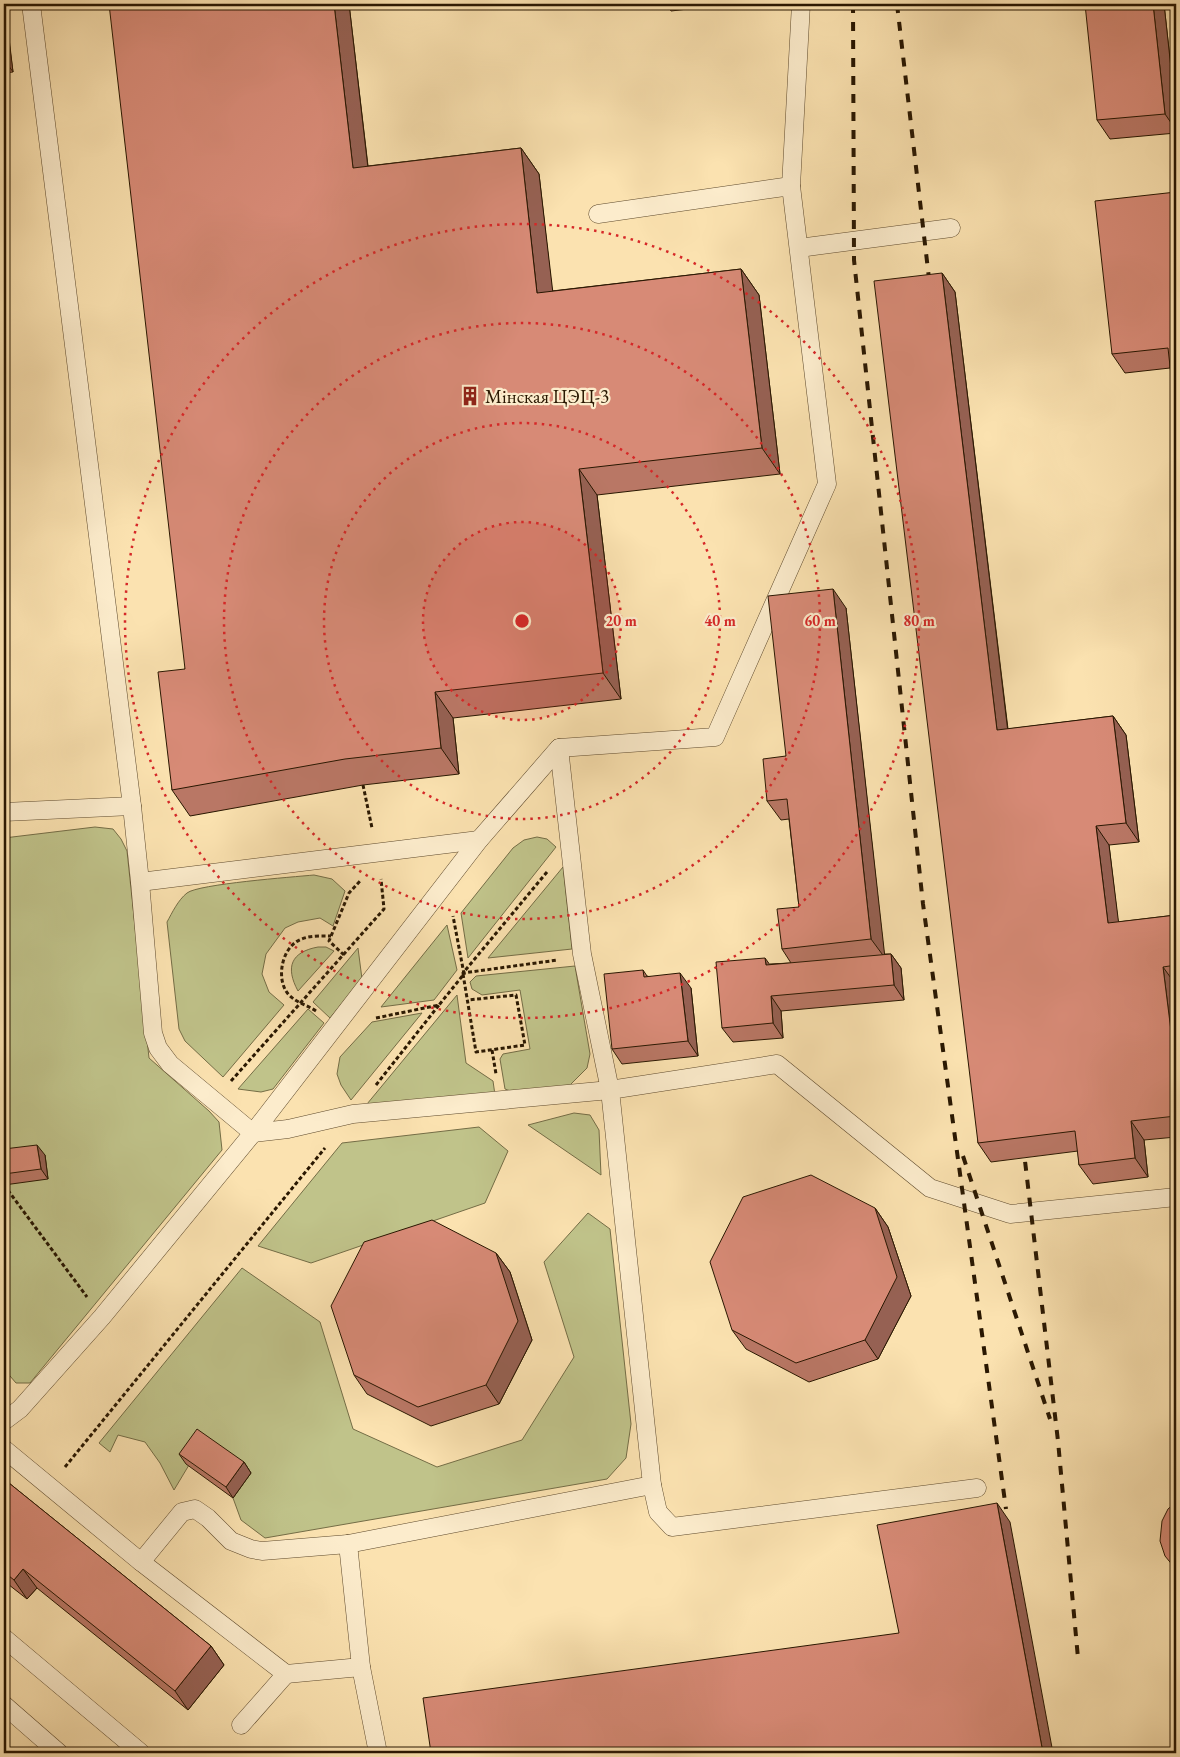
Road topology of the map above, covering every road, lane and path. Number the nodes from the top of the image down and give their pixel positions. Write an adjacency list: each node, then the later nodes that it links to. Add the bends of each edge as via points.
1 (31, 4): 9 (lane)
2 (801, 4): 3 (lane)
3 (792, 186): 4 (lane); 6 (lane)
4 (598, 214)
5 (951, 228): 6 (lane)
6 (799, 248): 7 (lane, via 827,484 715,737)
7 (559, 748): 11 (lane); 12 (lane)
8 (363, 785): 13 (path)
9 (132, 806): 10 (lane); 14 (lane)
10 (4, 812)
11 (479, 840): 13 (lane); 23 (lane)
12 (570, 845): 15 (lane); 17 (path)
13 (378, 856): 14 (lane); 16 (path, via 384,910); 16 (path, via 349,893 329,941)
14 (140, 882): 21 (lane, via 153,1033 158,1048 170,1064)
15 (582, 954): 17 (path); 20 (lane)
16 (344, 955): 21 (path)
17 (463, 973): 18 (path)
18 (468, 1000): 18 (path, via 476,1052 525,1045 516,995)
19 (439, 1005): 22 (path)
20 (610, 1090): 22 (lane); 25 (lane, via 777,1064 930,1188 1010,1214); 29 (lane)
21 (214, 1101): 23 (lane)
22 (353, 1114): 23 (lane, via 288,1129); 30 (path)
23 (253, 1133): 26 (lane)
24 (4, 1185): 26 (path)
25 (1176, 1198)
26 (102, 1317): 27 (lane, via 20,1409)
27 (4, 1421)
28 (4, 1449): 30 (lane)
29 (652, 1485): 31 (lane, via 658,1512 672,1527); 32 (lane)
30 (49, 1488): 33 (lane)
31 (977, 1488)
32 (348, 1544): 33 (lane, via 262,1551 251,1549 231,1541 195,1509 182,1512); 35 (lane)
33 (141, 1562): 36 (lane)
34 (4, 1638): 40 (lane)
35 (361, 1667): 36 (lane); 41 (lane)
36 (286, 1674): 38 (lane)
37 (4, 1705): 39 (lane)
38 (241, 1725)
39 (59, 1753)
40 (141, 1753)
41 (378, 1753)

